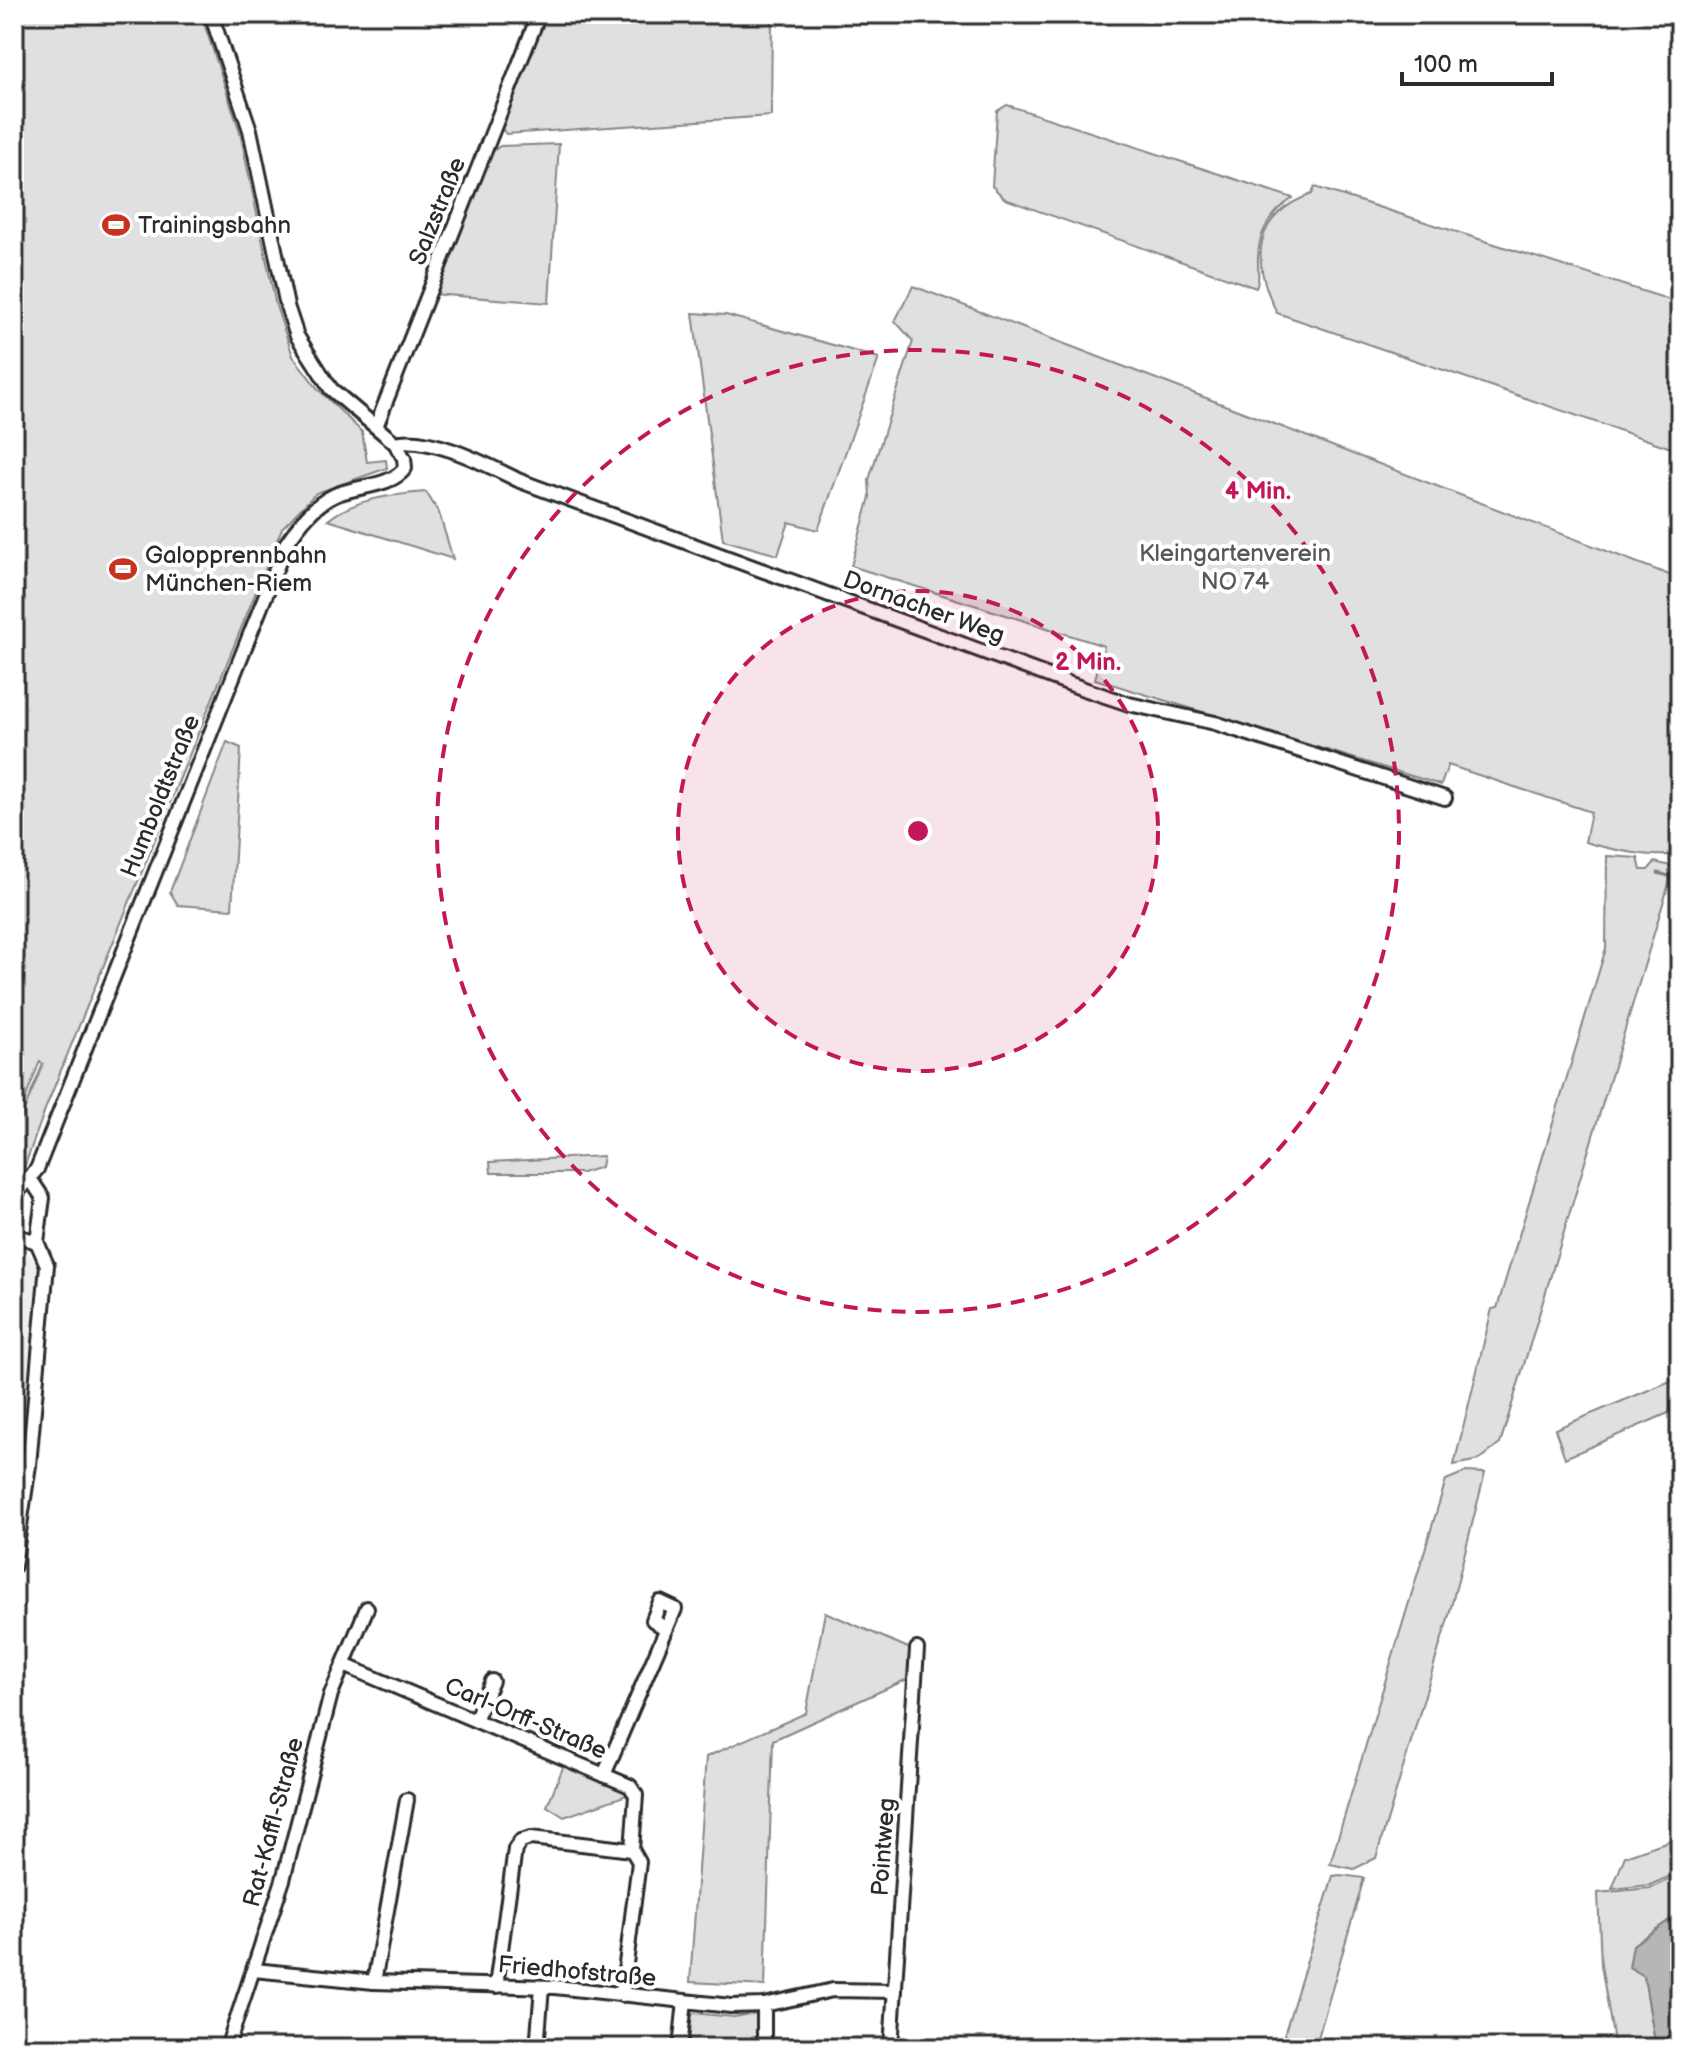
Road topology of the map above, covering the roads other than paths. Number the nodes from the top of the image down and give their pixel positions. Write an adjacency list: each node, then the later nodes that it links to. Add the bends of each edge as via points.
1 (211, 14): 3 (street, via 250,130 297,336 331,389)
2 (539, 14): 3 (street, Salzstraße)
3 (377, 424): 4 (street)
4 (395, 443): 5 (street, Dornacher Weg, via 405,440 465,455 534,486 1084,689 1215,723); 6 (street, Humboldtstraße, via 405,468 393,478 335,495 317,507 286,544)
5 (1445, 798)
6 (31, 1180): 7 (street, Humboldtstraße); 9 (street, via 43,1198)
7 (14, 1196)
8 (14, 1235): 9 (street)
9 (37, 1242): 10 (street, via 47,1265)
10 (14, 1566)
11 (367, 1608): 14 (street, Rat-Kaffl-Straße)
12 (666, 1629): 17 (street)
13 (917, 1649): 24 (street, Pointweg)
14 (344, 1665): 16 (street, Carl-Orff-Straße); 20 (street, Rat-Kaffl-Straße, via 318,1738 283,1880)
15 (492, 1681): 16 (street)
16 (475, 1720): 17 (street, Carl-Orff-Straße)
17 (604, 1775): 19 (street, Carl-Orff-Straße, via 630,1786 636,1795)
18 (407, 1800): 21 (street)
19 (632, 1850): 22 (street, via 531,1838 517,1844); 25 (street, via 639,1862)
20 (254, 1970): 21 (street, Friedhofstraße); 28 (street, Rat-Kaffl-Straße)
21 (374, 1982): 22 (street, Friedhofstraße)
22 (496, 1986): 23 (street, Friedhofstraße)
23 (542, 1987): 25 (street, Friedhofstraße); 29 (street)
24 (895, 1991): 27 (street, Friedhofstraße, via 833,1990); 32 (street, Pointweg)
25 (622, 1995): 26 (street, Friedhofstraße)
26 (685, 2001): 27 (street, Friedhofstraße); 30 (street)
27 (764, 2005): 31 (street)
28 (227, 2048)
29 (537, 2048)
30 (680, 2048)
31 (764, 2048)
32 (891, 2048)

